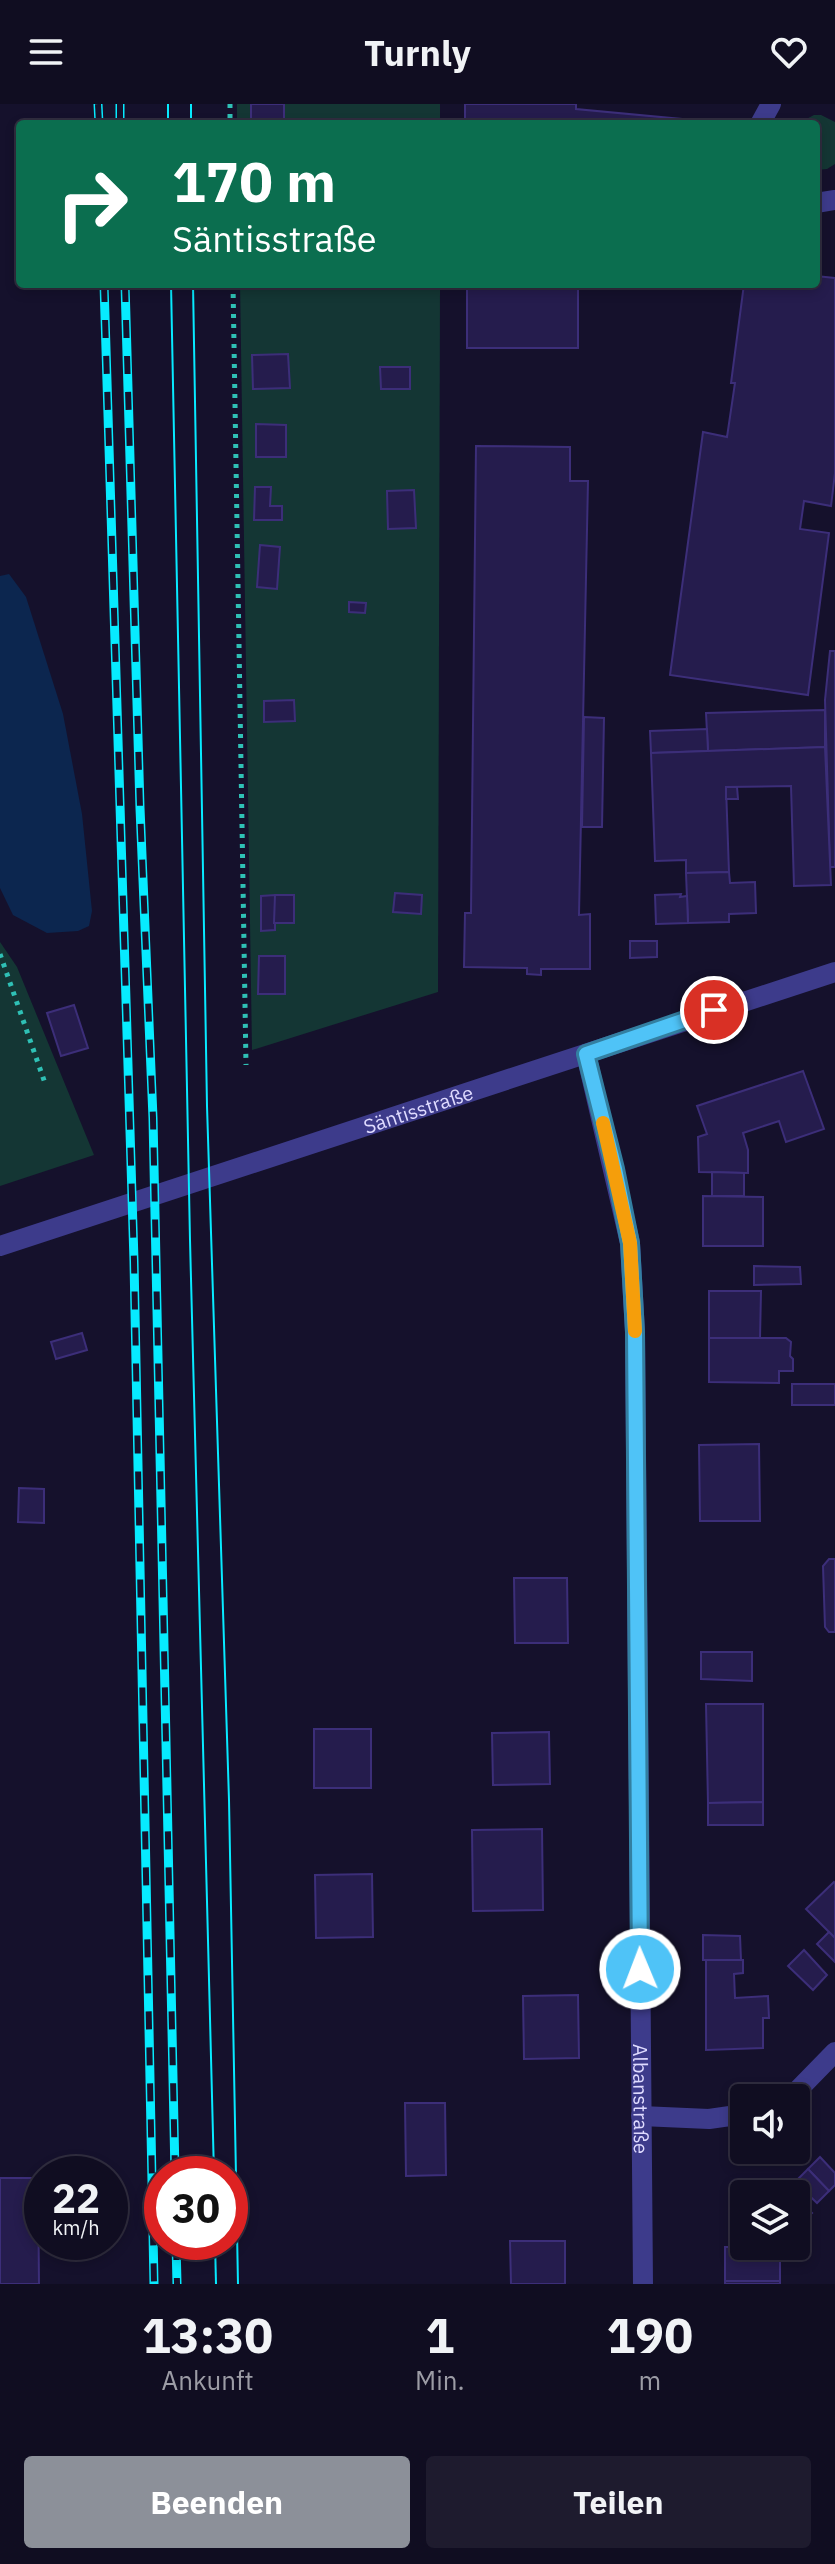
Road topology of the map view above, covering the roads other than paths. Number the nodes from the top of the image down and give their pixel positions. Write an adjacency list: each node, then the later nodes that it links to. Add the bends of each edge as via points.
1 (835, 972): 2 (street, Säntisstraße)
2 (586, 1054): 3 (street, Säntisstraße); 6 (street, Albanstraße, via 630,1243)
3 (0, 1246)
4 (835, 2052): 5 (street)
5 (804, 2084)
6 (641, 2116): 7 (street); 8 (street, Albanstraße)
7 (730, 2116)
8 (643, 2284)

